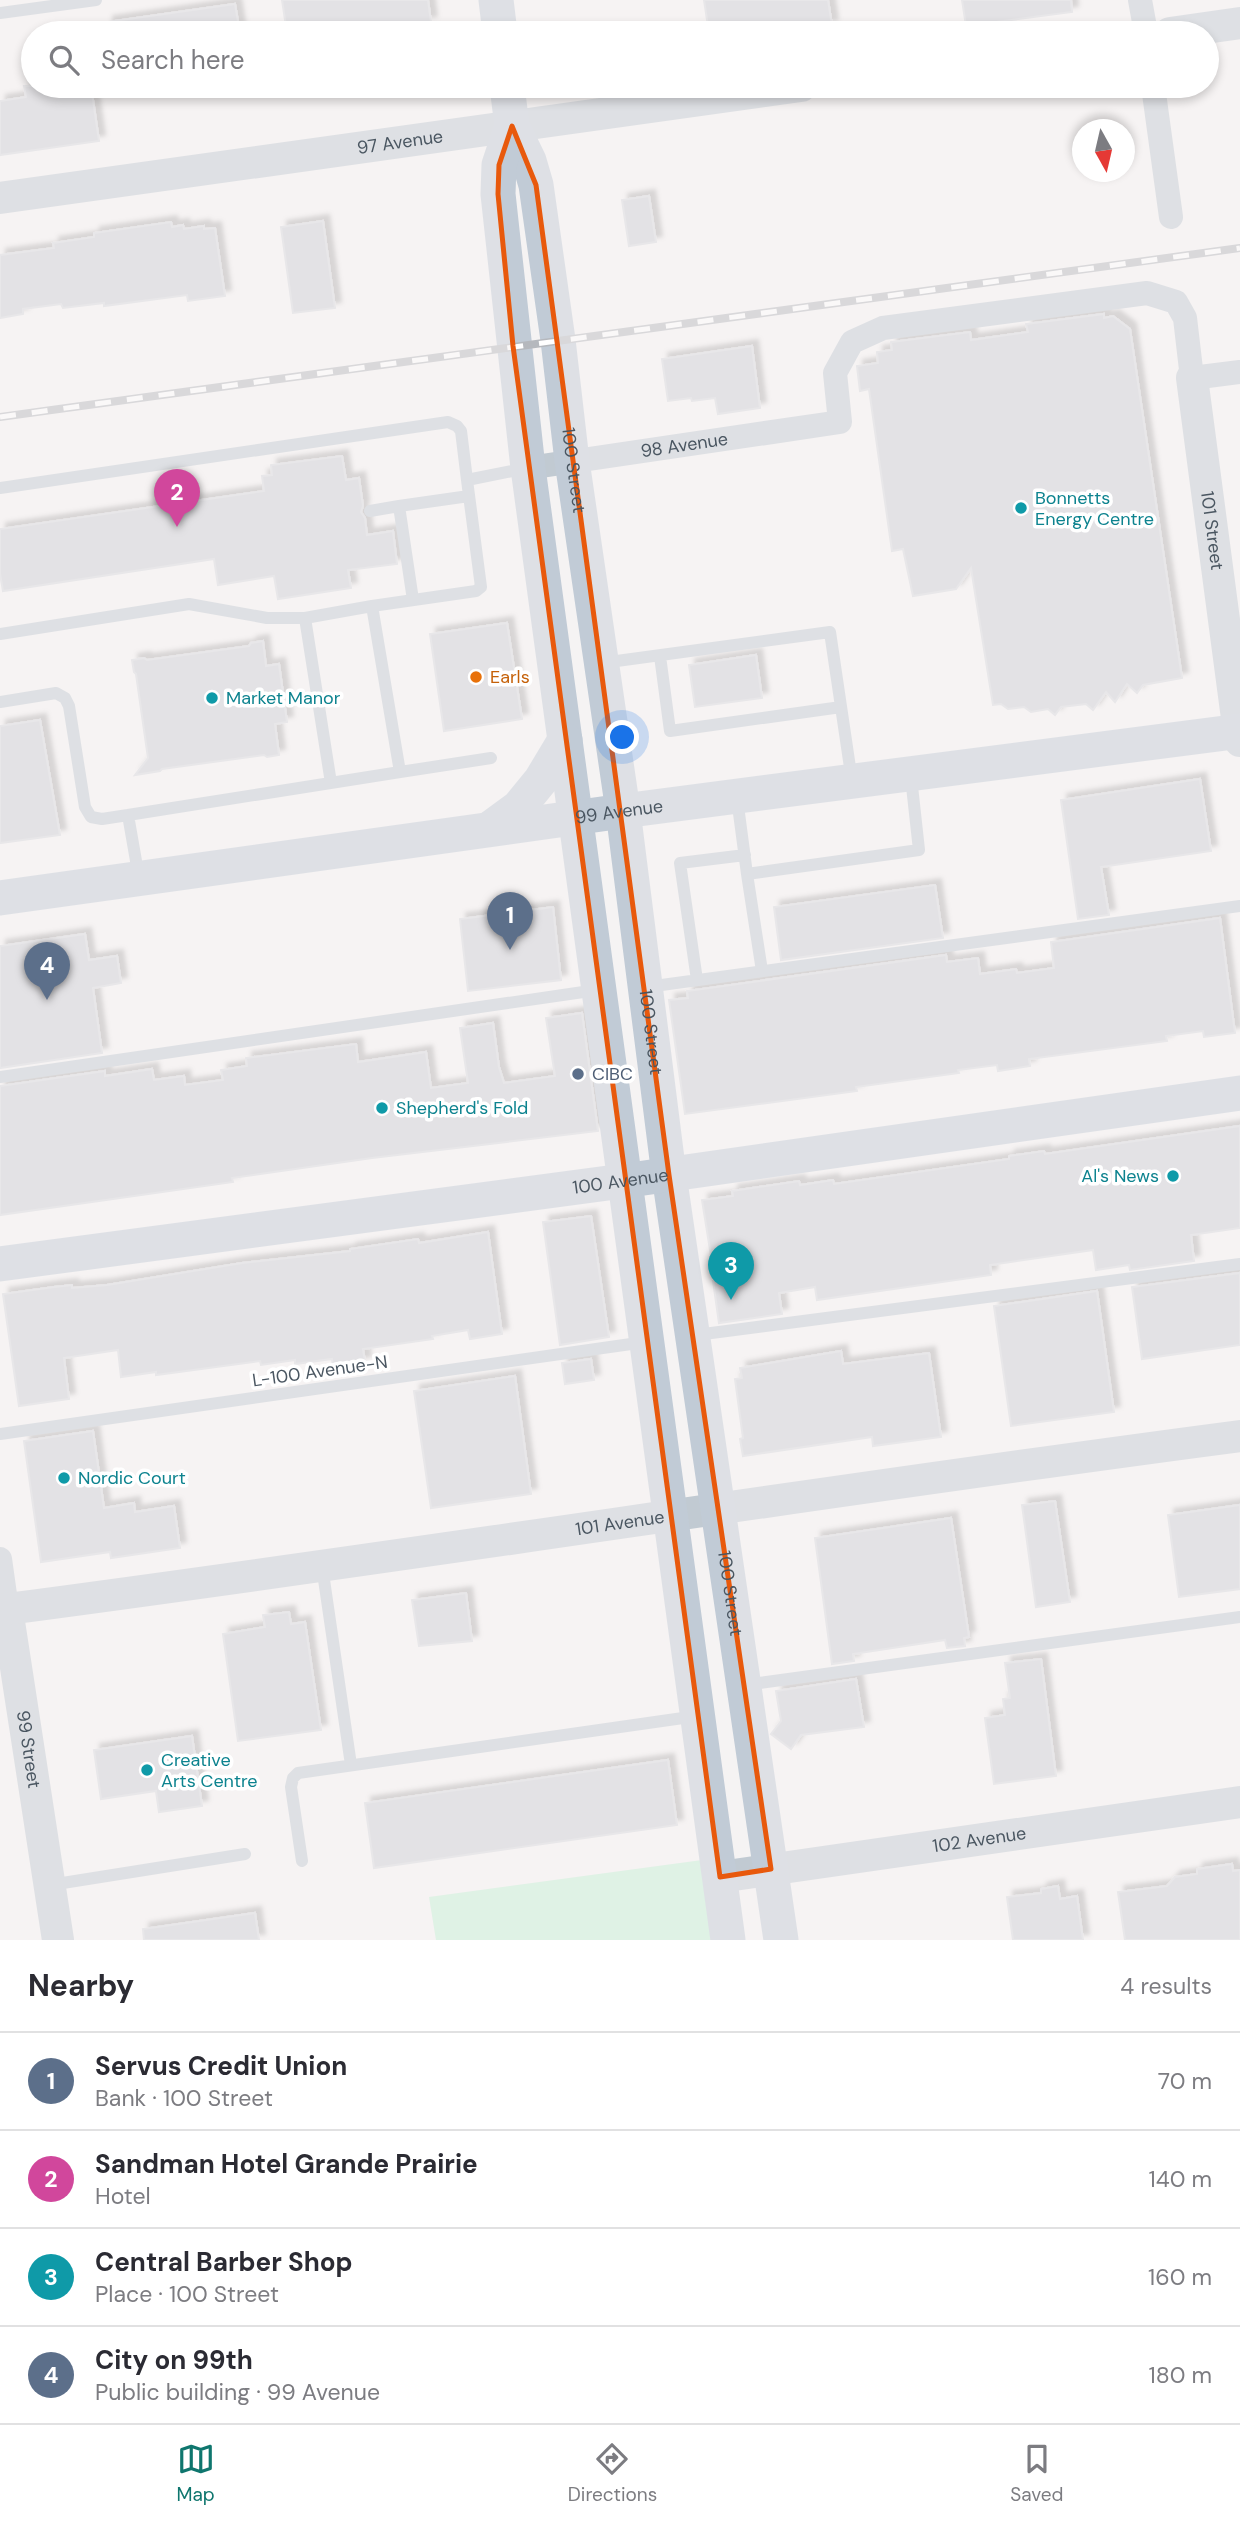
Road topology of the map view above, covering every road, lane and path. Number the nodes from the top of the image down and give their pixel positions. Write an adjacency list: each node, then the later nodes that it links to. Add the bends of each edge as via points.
1 (96, 0): 4 (lane)
2 (496, 0): 5 (main road)
3 (1140, 0): 6 (street)
4 (0, 13)
5 (499, 21)
6 (1144, 21)
7 (1240, 23): 8 (street)
8 (1219, 26)
9 (508, 98): 12 (main road, 100 Street)
10 (714, 98): 12 (street, 97 Avenue)
11 (1155, 98): 14 (street)
12 (512, 126): 13 (street, 97 Avenue); 18 (main road, 100 Street, via 536,185); 19 (main road, 100 Street, via 499,166 498,194)
13 (0, 198)
14 (1171, 217)
15 (1240, 372): 16 (street)
16 (1192, 378): 17 (street, 101 Street, via 1185,318 1176,302 1147,293 884,328 852,342 835,373); 33 (street, 101 Street)
17 (840, 422): 18 (street, 98 Avenue)
18 (572, 461): 19 (street, 98 Avenue); 30 (main road, 100 Street)
19 (528, 468): 20 (lane); 34 (main road, 100 Street)
20 (467, 480): 21 (lane, via 461,431 448,422); 22 (lane)
21 (0, 488)
22 (469, 496): 23 (lane); 25 (lane, via 481,587)
23 (399, 506): 24 (lane); 25 (lane)
24 (370, 511)
25 (413, 600): 26 (lane)
26 (372, 606): 27 (lane); 36 (lane)
27 (305, 618): 28 (lane, via 267,618 189,604); 39 (lane)
28 (0, 634)
29 (660, 656): 30 (lane); 32 (lane, via 830,632); 32 (lane, via 670,731)
30 (601, 664): 41 (main road, 100 Street)
31 (0, 702): 42 (lane, via 56,693 65,698 85,807 91,817)
32 (841, 707): 38 (lane)
33 (1240, 734): 37 (main road, 99 Avenue)
34 (565, 740): 43 (main road, 100 Street); 44 (main road, via 519,807)
35 (491, 758): 36 (lane)
36 (400, 772): 39 (lane)
37 (910, 773): 38 (main road, 99 Avenue); 46 (lane, via 919,849)
38 (852, 781): 40 (main road, 99 Avenue)
39 (331, 783): 42 (lane)
40 (737, 796): 41 (main road, 99 Avenue); 45 (lane)
41 (623, 811): 43 (main road, 99 Avenue); 52 (main road, 100 Street)
42 (128, 815): 47 (lane)
43 (574, 818): 44 (main road, 99 Avenue); 53 (main road, 100 Street)
44 (489, 830): 47 (main road, 99 Avenue)
45 (745, 855): 46 (lane); 51 (lane, via 680,863)
46 (747, 874): 50 (lane)
47 (139, 879): 48 (main road, 99 Avenue)
48 (0, 898)
49 (1240, 906): 50 (lane)
50 (762, 971): 51 (lane)
51 (697, 980): 52 (lane)
52 (645, 988): 56 (main road, 100 Street)
53 (598, 990): 54 (lane); 57 (main road, 100 Street)
54 (0, 1077)
55 (1240, 1093): 56 (main road, 100 Avenue)
56 (669, 1175): 57 (main road, 100 Avenue); 60 (main road, 100 Street)
57 (623, 1181): 58 (main road, 100 Avenue); 61 (main road, 100 Street)
58 (0, 1264)
59 (1240, 1264): 60 (lane)
60 (692, 1336): 64 (main road, 100 Street)
61 (646, 1342): 62 (lane, L-100 Avenue-N); 65 (main road, 100 Street)
62 (0, 1434)
63 (1240, 1436): 64 (street, 101 Avenue)
64 (717, 1510): 65 (street, 101 Avenue); 70 (main road, 100 Street)
65 (670, 1517): 67 (street, 101 Avenue); 71 (main road, 100 Street)
66 (0, 1559): 68 (street, 99 Street)
67 (322, 1566): 68 (street, 101 Avenue); 72 (lane)
68 (4, 1610): 78 (street, 99 Street)
69 (1240, 1617): 70 (lane)
70 (744, 1685): 76 (main road, 100 Street)
71 (697, 1716): 72 (lane); 77 (main road, 100 Street)
72 (351, 1765): 75 (lane, via 298,1773 293,1778)
73 (1240, 1802): 76 (street, 102 Avenue)
74 (245, 1854): 78 (lane)
75 (302, 1861)
76 (771, 1869): 77 (street, 102 Avenue); 81 (main road, 100 Street)
77 (720, 1877): 80 (main road, 100 Street)
78 (50, 1885): 79 (street, 99 Street)
79 (58, 1940)
80 (728, 1940)
81 (781, 1940)

